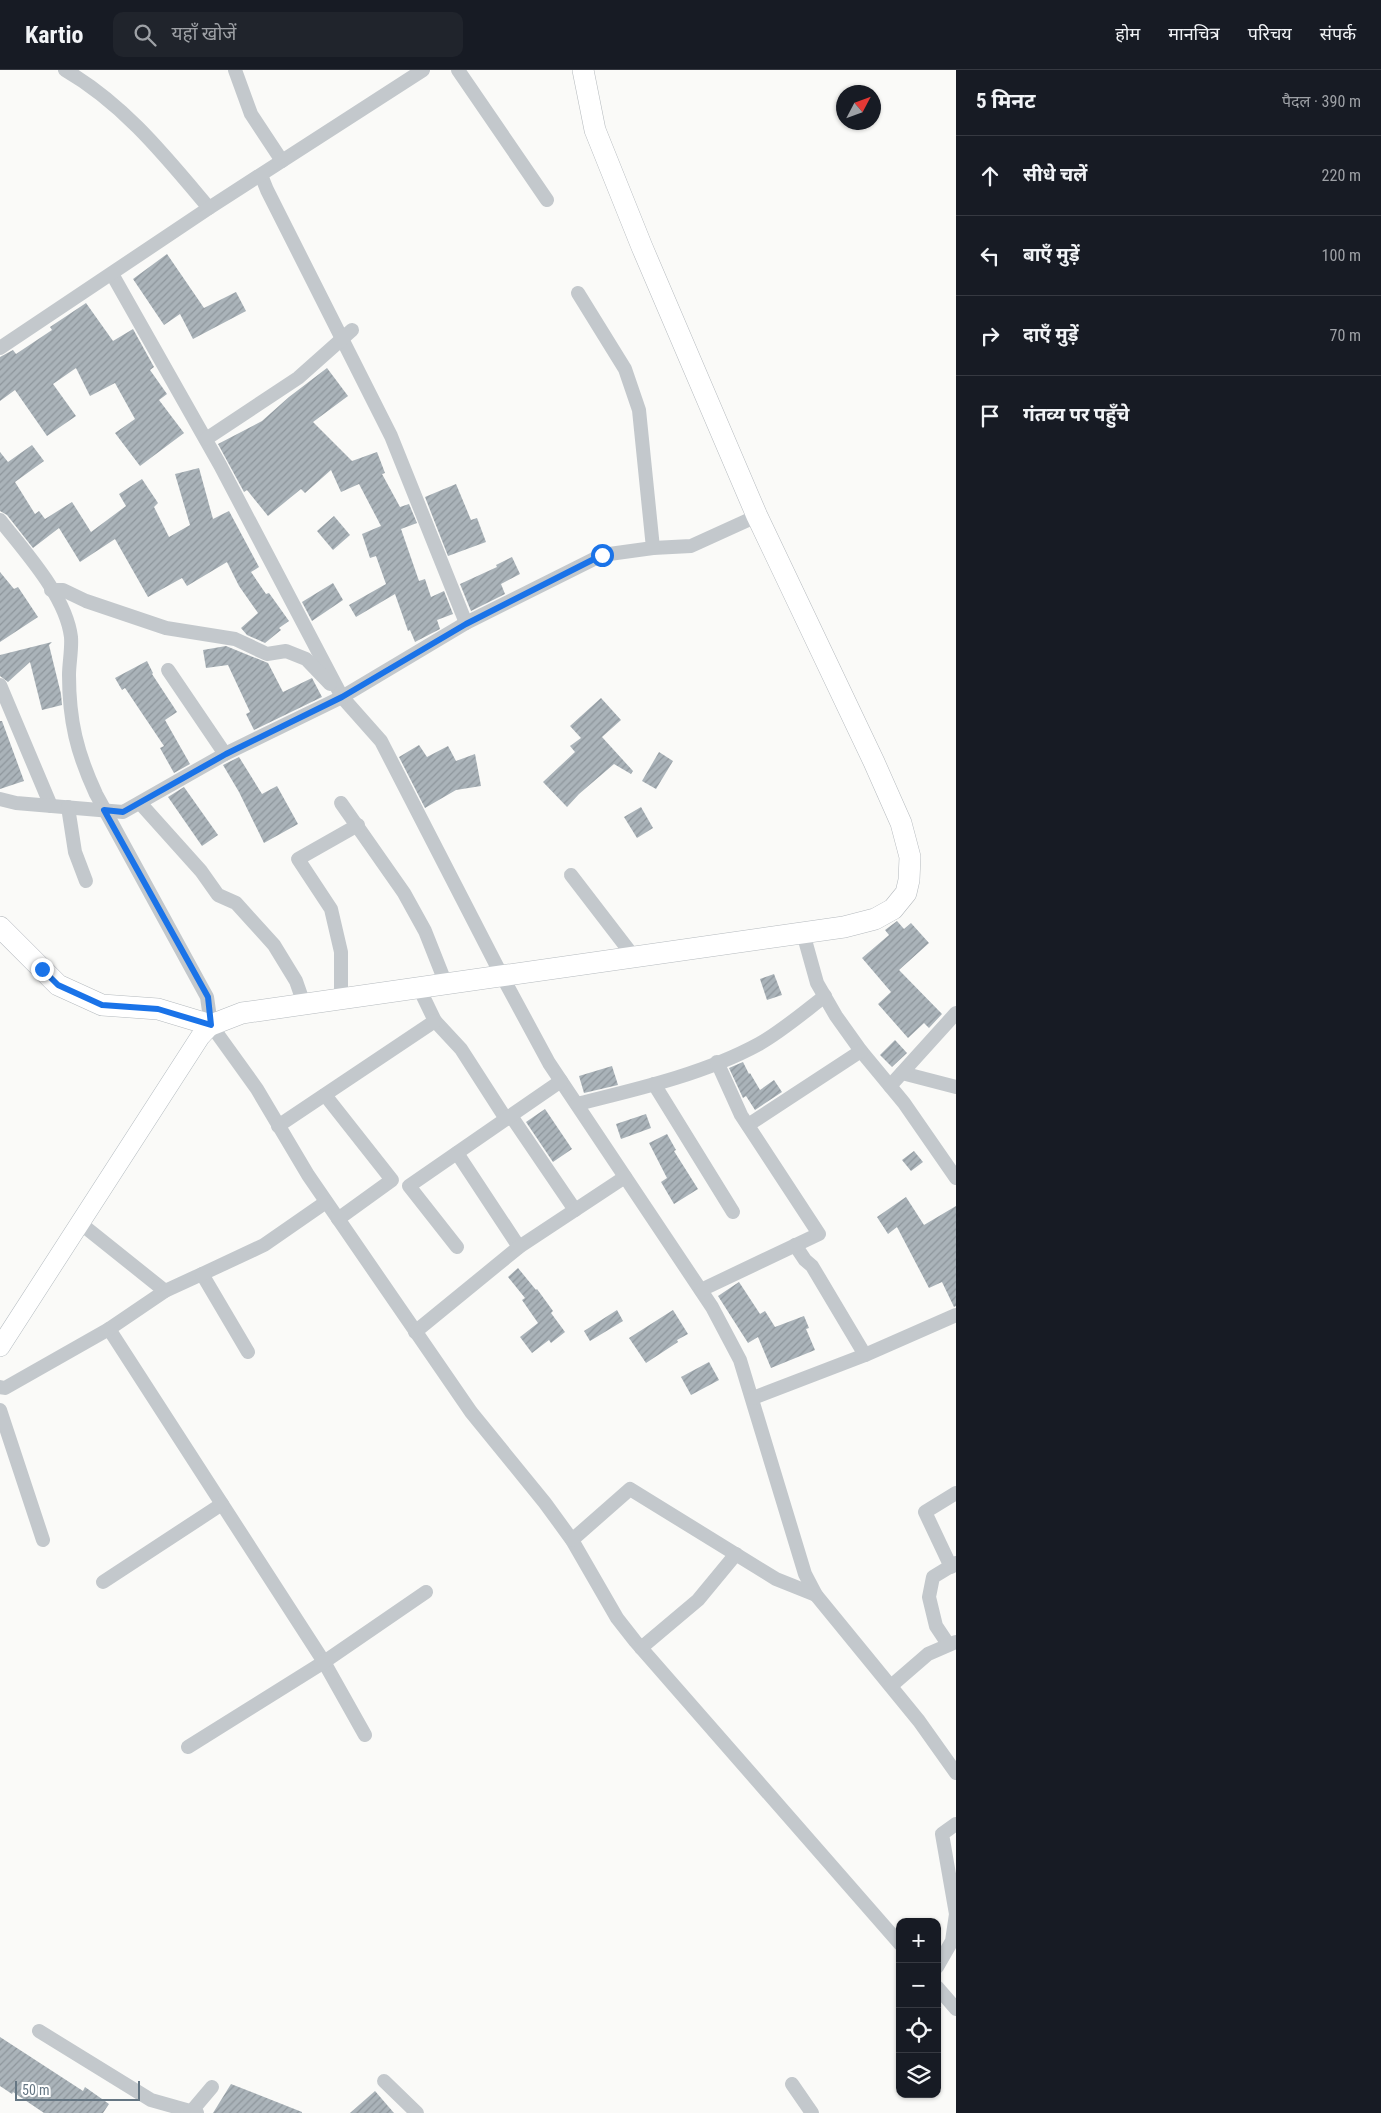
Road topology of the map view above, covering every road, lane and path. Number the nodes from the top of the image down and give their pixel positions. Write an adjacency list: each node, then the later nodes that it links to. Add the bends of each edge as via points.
1 (65, 70): 9 (street, via 107,97 151,140)
2 (235, 70): 6 (street, via 251,114)
3 (423, 70): 6 (street)
4 (458, 70): 8 (street)
5 (583, 70): 15 (main road, via 595,130)
6 (282, 161): 7 (street)
7 (261, 174): 9 (street); 12 (street)
8 (547, 200)
9 (209, 208): 10 (street)
10 (112, 274): 13 (street); 14 (street)
11 (578, 293): 17 (street, via 625,369 639,410)
12 (347, 335): 14 (street, via 298,378); 19 (street)
13 (0, 348)
14 (206, 440): 22 (street)
15 (757, 516): 17 (street, via 691,546); 34 (main road, via 874,762 901,823 910,857 906,893 893,909 875,919)
16 (0, 520): 18 (street)
17 (653, 548): 19 (street, via 602,555)
18 (51, 590): 22 (street, via 63,590 166,628 235,639 267,654 286,651 306,659); 29 (street, via 64,614 71,638 72,723 81,761)
19 (466, 624): 22 (street)
20 (168, 670): 23 (street)
21 (0, 685): 27 (street)
22 (342, 697): 23 (street); 36 (street, via 381,741)
23 (226, 754): 25 (street)
24 (0, 799): 27 (street)
25 (140, 803): 29 (street, via 123,812); 41 (street, via 201,871 218,895 236,903 274,944 296,981)
26 (341, 803): 30 (street)
27 (51, 806): 28 (street)
28 (68, 807): 29 (street); 32 (street, via 75,852)
29 (104, 810): 44 (street, via 208,997)
30 (358, 825): 37 (street, via 404,893 425,931); 40 (street, via 298,859 331,909 342,952)
31 (571, 876): 35 (street)
32 (86, 881)
33 (0, 927): 44 (main road, via 58,985 102,1005 158,1009)
34 (803, 933): 35 (main road); 39 (street, via 817,983)
35 (634, 957): 36 (main road)
36 (502, 976): 37 (main road); 48 (street)
37 (446, 984): 38 (main road)
38 (419, 988): 40 (main road); 43 (street)
39 (825, 996): 45 (street); 46 (street, via 760,1044)
40 (341, 999): 41 (main road)
41 (304, 1004): 44 (main road, via 242,1014)
42 (956, 1013): 47 (street)
43 (434, 1021): 52 (street); 54 (street, via 461,1049)
44 (211, 1025): 55 (street, via 257,1089); 64 (main road, via 200,1037)
45 (861, 1051): 50 (street); 56 (street)
46 (717, 1062): 49 (street); 56 (street)
47 (902, 1073): 50 (street); 51 (street)
48 (562, 1081): 53 (street); 54 (street)
49 (654, 1084): 53 (street); 62 (street)
50 (890, 1086): 59 (street)
51 (956, 1087)
52 (325, 1095): 55 (street); 63 (street, via 392,1180)
53 (577, 1104): 58 (street)
54 (508, 1118): 57 (street); 61 (street)
55 (278, 1126): 60 (street)
56 (748, 1126): 65 (street, via 819,1234)
57 (457, 1153): 66 (street, via 409,1186); 67 (street)
58 (625, 1177): 61 (street); 69 (street)
59 (956, 1178)
60 (326, 1202): 63 (street); 68 (street, via 264,1245)
61 (575, 1210): 67 (street)
62 (733, 1212)
63 (338, 1219): 73 (street)
64 (80, 1223): 70 (street); 74 (main road)
65 (795, 1245): 69 (street); 76 (street, via 812,1266)
66 (457, 1247)
67 (519, 1247): 73 (street)
68 (202, 1274): 70 (street); 75 (street)
69 (701, 1290): 78 (street, via 740,1360)
70 (165, 1291): 72 (street)
71 (956, 1315): 76 (street)
72 (109, 1329): 77 (street, via 5,1388); 81 (street)
73 (415, 1332): 83 (street, via 471,1412)
74 (0, 1347)
75 (248, 1352)
76 (865, 1355): 78 (street)
77 (0, 1387)
78 (753, 1398): 88 (street, via 805,1574)
79 (0, 1410): 82 (street)
80 (956, 1493): 85 (street, via 925,1512)
81 (222, 1504): 86 (street); 91 (street)
82 (42, 1540)
83 (572, 1540): 84 (street, via 630,1489); 90 (street, via 618,1618)
84 (736, 1554): 88 (street, via 776,1579); 90 (street, via 698,1600)
85 (953, 1565): 89 (street, via 934,1577 929,1597 936,1626)
86 (103, 1582)
87 (426, 1592): 91 (street)
88 (816, 1595): 92 (street)
89 (952, 1643): 92 (street, via 928,1654)
90 (641, 1648): 97 (street)
91 (324, 1662): 93 (street); 94 (street)
92 (891, 1686): 95 (street)
93 (365, 1735)
94 (188, 1747)
95 (956, 1773)
96 (956, 1824): 98 (street, via 942,1834 956,1914 952,1942)
97 (896, 1939)
98 (939, 1963)
99 (941, 1992): 100 (street)
100 (956, 2009)
101 (39, 2031): 105 (street, via 151,2100)
102 (384, 2082): 106 (street)
103 (792, 2084): 107 (street)
104 (212, 2087): 105 (street)
105 (193, 2112)
106 (417, 2113)
107 (812, 2113)

